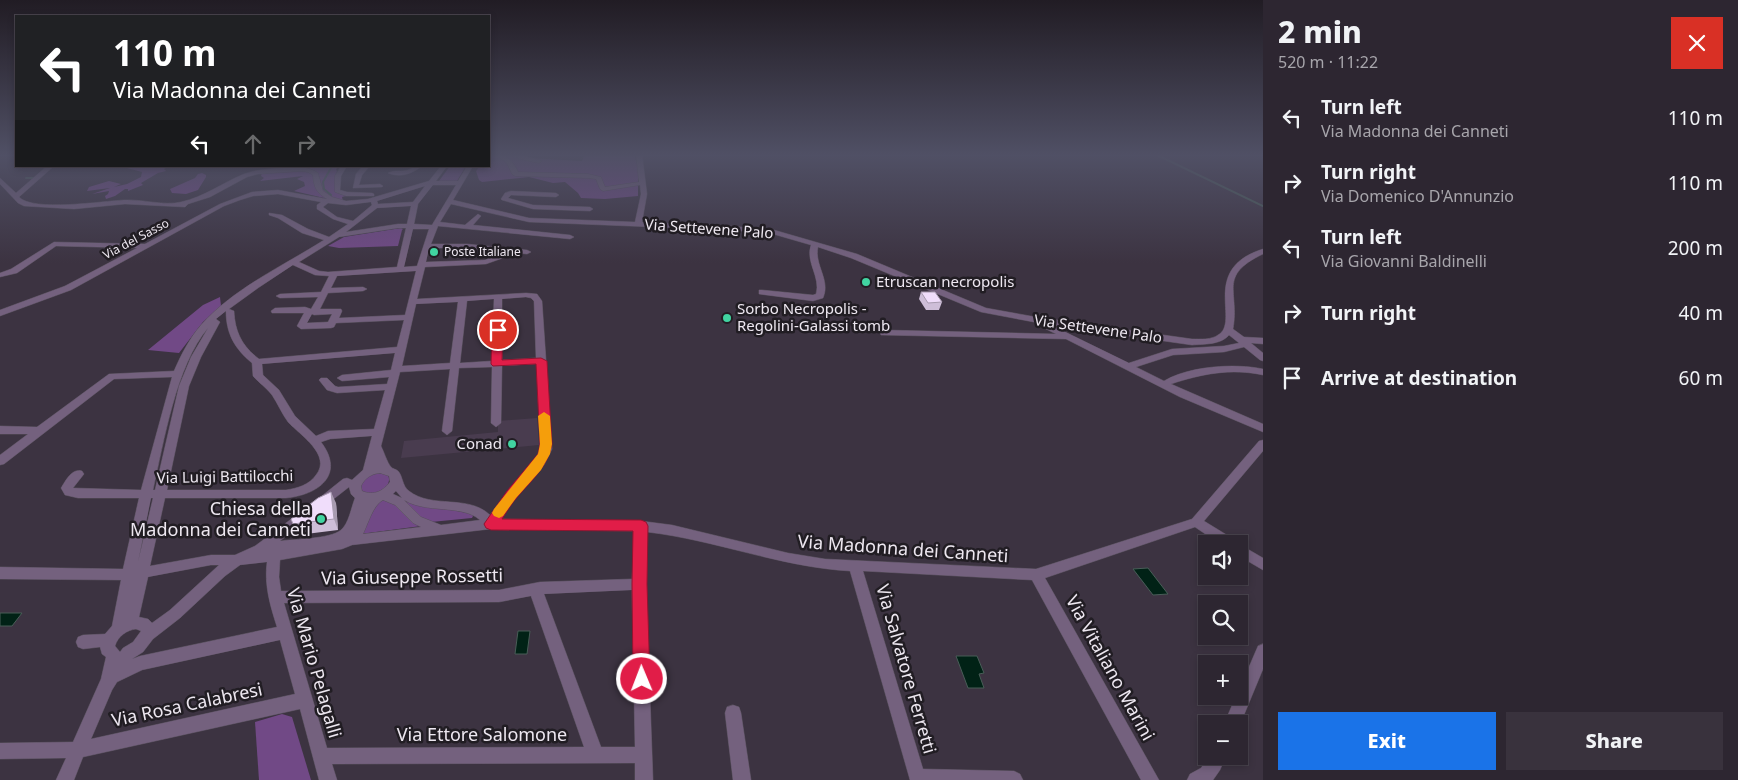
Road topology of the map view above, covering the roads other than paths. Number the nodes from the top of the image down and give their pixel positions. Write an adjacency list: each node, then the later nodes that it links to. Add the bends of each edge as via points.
1 (9, 190): 14 (street)
2 (23, 190): 14 (street)
3 (219, 190): 21 (street)
4 (277, 190): 15 (street, Via del Sasso)
5 (284, 190): 16 (street, Via del Sasso)
6 (319, 190): 17 (street)
7 (337, 190): 12 (street, via 362,195)
8 (404, 190): 12 (street)
9 (425, 190): 20 (street)
10 (456, 190): 18 (street)
11 (643, 190): 30 (street)
12 (392, 194): 19 (street)
13 (556, 195): 22 (street, via 511,192 504,199 528,206)
14 (15, 197): 21 (street, via 24,204 74,207 125,202)
15 (233, 200): 21 (street); 39 (street, Via del Sasso)
16 (327, 201): 17 (street, Via del Sasso); 29 (street, via 318,207 334,217)
17 (342, 202): 19 (street, Via del Sasso)
18 (451, 202): 26 (street, Via Settevene Palo); 31 (street)
19 (374, 203): 20 (street); 29 (street)
20 (415, 204): 32 (street)
21 (179, 205)
22 (562, 208): 23 (street); 28 (street)
23 (590, 209)
24 (271, 214): 37 (street, via 305,231)
25 (478, 216): 33 (street)
26 (519, 218): 27 (street, Via Settevene Palo); 34 (street)
27 (531, 220): 28 (street, Via Settevene Palo); 35 (street)
28 (556, 221): 30 (street, Via Settevene Palo)
29 (354, 223): 37 (street)
30 (638, 224): 38 (street, Via Settevene Palo, via 759,230)
31 (435, 226): 32 (street); 33 (street); 40 (street)
32 (410, 227): 37 (street); 48 (street)
33 (466, 228): 34 (street)
34 (508, 232): 35 (street)
35 (523, 233): 36 (street)
36 (570, 237)
37 (333, 238): 45 (street)
38 (815, 244): 52 (street, via 812,255 821,280 820,296 810,298); 64 (street, Via Settevene Palo, via 859,258 970,305)
39 (148, 246): 50 (street, via 54,244 13,272); 61 (street, Via del Sasso, via 64,290)
40 (426, 246): 41 (street); 47 (street)
41 (486, 248): 43 (street); 46 (street)
42 (1263, 251): 65 (street, via 1240,264 1232,274)
43 (515, 252): 44 (street); 46 (street)
44 (528, 252)
45 (294, 263): 49 (street, via 320,273); 58 (street); 79 (street, via 213,318 187,353)
46 (476, 263): 47 (street)
47 (419, 266): 48 (street); 57 (street)
48 (400, 270): 49 (street)
49 (334, 274): 53 (street)
50 (0, 275)
51 (363, 289): 53 (street)
52 (762, 292)
53 (324, 293): 54 (street); 60 (street)
54 (280, 296)
55 (498, 296): 56 (street); 72 (street, via 528,295 537,299); 74 (street)
56 (463, 299): 57 (street); 75 (street)
57 (412, 302): 62 (street)
58 (230, 311): 73 (street, via 234,339); 100 (street, via 212,328 189,371)
59 (275, 311): 60 (street)
60 (312, 312): 63 (street, via 338,311); 63 (street, via 301,326 331,324)
61 (0, 313)
62 (409, 315): 63 (street); 70 (street)
63 (334, 319)
64 (1036, 320): 65 (street, Via Settevene Palo, via 1192,342 1216,340); 67 (street)
65 (1229, 330): 69 (street)
66 (884, 333): 67 (street)
67 (1070, 338): 76 (street)
68 (1263, 341): 69 (street)
69 (1243, 342): 71 (street); 76 (street, via 1224,349 1168,353)
70 (400, 350): 73 (street); 77 (street)
71 (1263, 358)
72 (541, 361): 74 (street); 104 (street, via 544,454)
73 (257, 362): 90 (street, via 258,376 274,390 292,418)
74 (497, 364): 75 (street); 84 (street)
75 (455, 366): 77 (street); 88 (street)
76 (1127, 367): 85 (street, via 1203,404)
77 (396, 371): 80 (street); 83 (street)
78 (1263, 372): 82 (street, via 1217,371 1191,374)
79 (177, 374): 87 (street, via 112,376); 99 (street)
80 (342, 378)
81 (324, 380): 83 (street, via 337,390)
82 (1168, 382)
83 (391, 387): 89 (street)
84 (496, 423)
85 (1263, 428)
86 (0, 430): 87 (street)
87 (39, 431): 93 (street)
88 (447, 431)
89 (379, 432): 90 (street, via 328,435); 92 (street)
90 (315, 441): 100 (street, Via Luigi Battilocchi, via 324,455 325,469 318,481 302,491)
91 (1263, 444): 103 (street)
92 (375, 446): 94 (street); 95 (street)
93 (3, 457)
94 (387, 470): 95 (street); 98 (street, via 394,474)
95 (368, 472): 101 (street, via 356,484 355,490)
96 (78, 474): 99 (street, Via Luigi Battilocchi, via 68,486 69,492)
97 (348, 482): 109 (street)
98 (396, 482): 102 (street, via 391,490); 104 (street, via 400,492 410,499 473,510)
99 (145, 494): 100 (street, Via Luigi Battilocchi); 117 (street)
100 (158, 495): 115 (street)
101 (361, 496): 102 (street); 109 (street, via 349,530 342,536)
102 (379, 496): 106 (street, via 399,502 420,522); 108 (street)
103 (1196, 522): 107 (street); 118 (street, Via Madonna dei Canneti)
104 (491, 524): 105 (street, Via Madonna dei Canneti); 106 (street, Via Madonna dei Canneti)
105 (641, 526): 114 (street, Via Madonna dei Canneti, via 798,560); 119 (street)
106 (438, 529): 108 (street, Via Madonna dei Canneti)
107 (1216, 535)
108 (350, 540): 110 (street)
109 (260, 550): 112 (street)
110 (274, 555): 112 (street); 121 (street, Via Mario Pelagalli, via 272,577)
111 (1248, 555): 113 (street)
112 (238, 560): 115 (street, via 216,560); 123 (street, via 171,617)
113 (1263, 565)
114 (855, 566): 118 (street, Via Madonna dei Canneti); 138 (street, Via Salvatore Ferretti)
115 (144, 571): 117 (street); 122 (street)
116 (0, 573): 117 (street)
117 (129, 575): 122 (street)
118 (1036, 575): 144 (street, Via Vitaliano Marini)
119 (639, 584): 120 (street, Via Giuseppe Rossetti); 135 (street)
120 (535, 589): 121 (street, Via Giuseppe Rossetti, via 499,596); 134 (street)
121 (275, 597): 124 (street, Via Mario Pelagalli)
122 (120, 631): 123 (street, via 141,622); 125 (street); 127 (street, via 108,649)
123 (148, 631): 127 (street, via 141,644)
124 (285, 632): 128 (street, via 140,663); 129 (street, Via Mario Pelagalli)
125 (82, 642)
126 (1263, 651): 131 (street)
127 (121, 654): 128 (street)
128 (108, 681): 132 (street)
129 (304, 700): 132 (street, Via Rosa Calabresi); 136 (street, Via Mario Pelagalli)
130 (733, 713): 142 (street)
131 (1236, 715)
132 (78, 750): 133 (street, Via Rosa Calabresi); 139 (street)
133 (0, 751)
134 (595, 754): 135 (street, Via Ettore Salomone); 136 (street, Via Ettore Salomone)
135 (643, 755): 141 (street)
136 (321, 756): 140 (street, Via Mario Pelagalli)
137 (1214, 765): 145 (street, via 1204,777)
138 (918, 778): 143 (street, Via Salvatore Ferretti)
139 (65, 779)
140 (328, 780)
141 (644, 780)
142 (742, 780)
143 (1014, 780)
144 (1150, 780)
145 (1196, 780)

